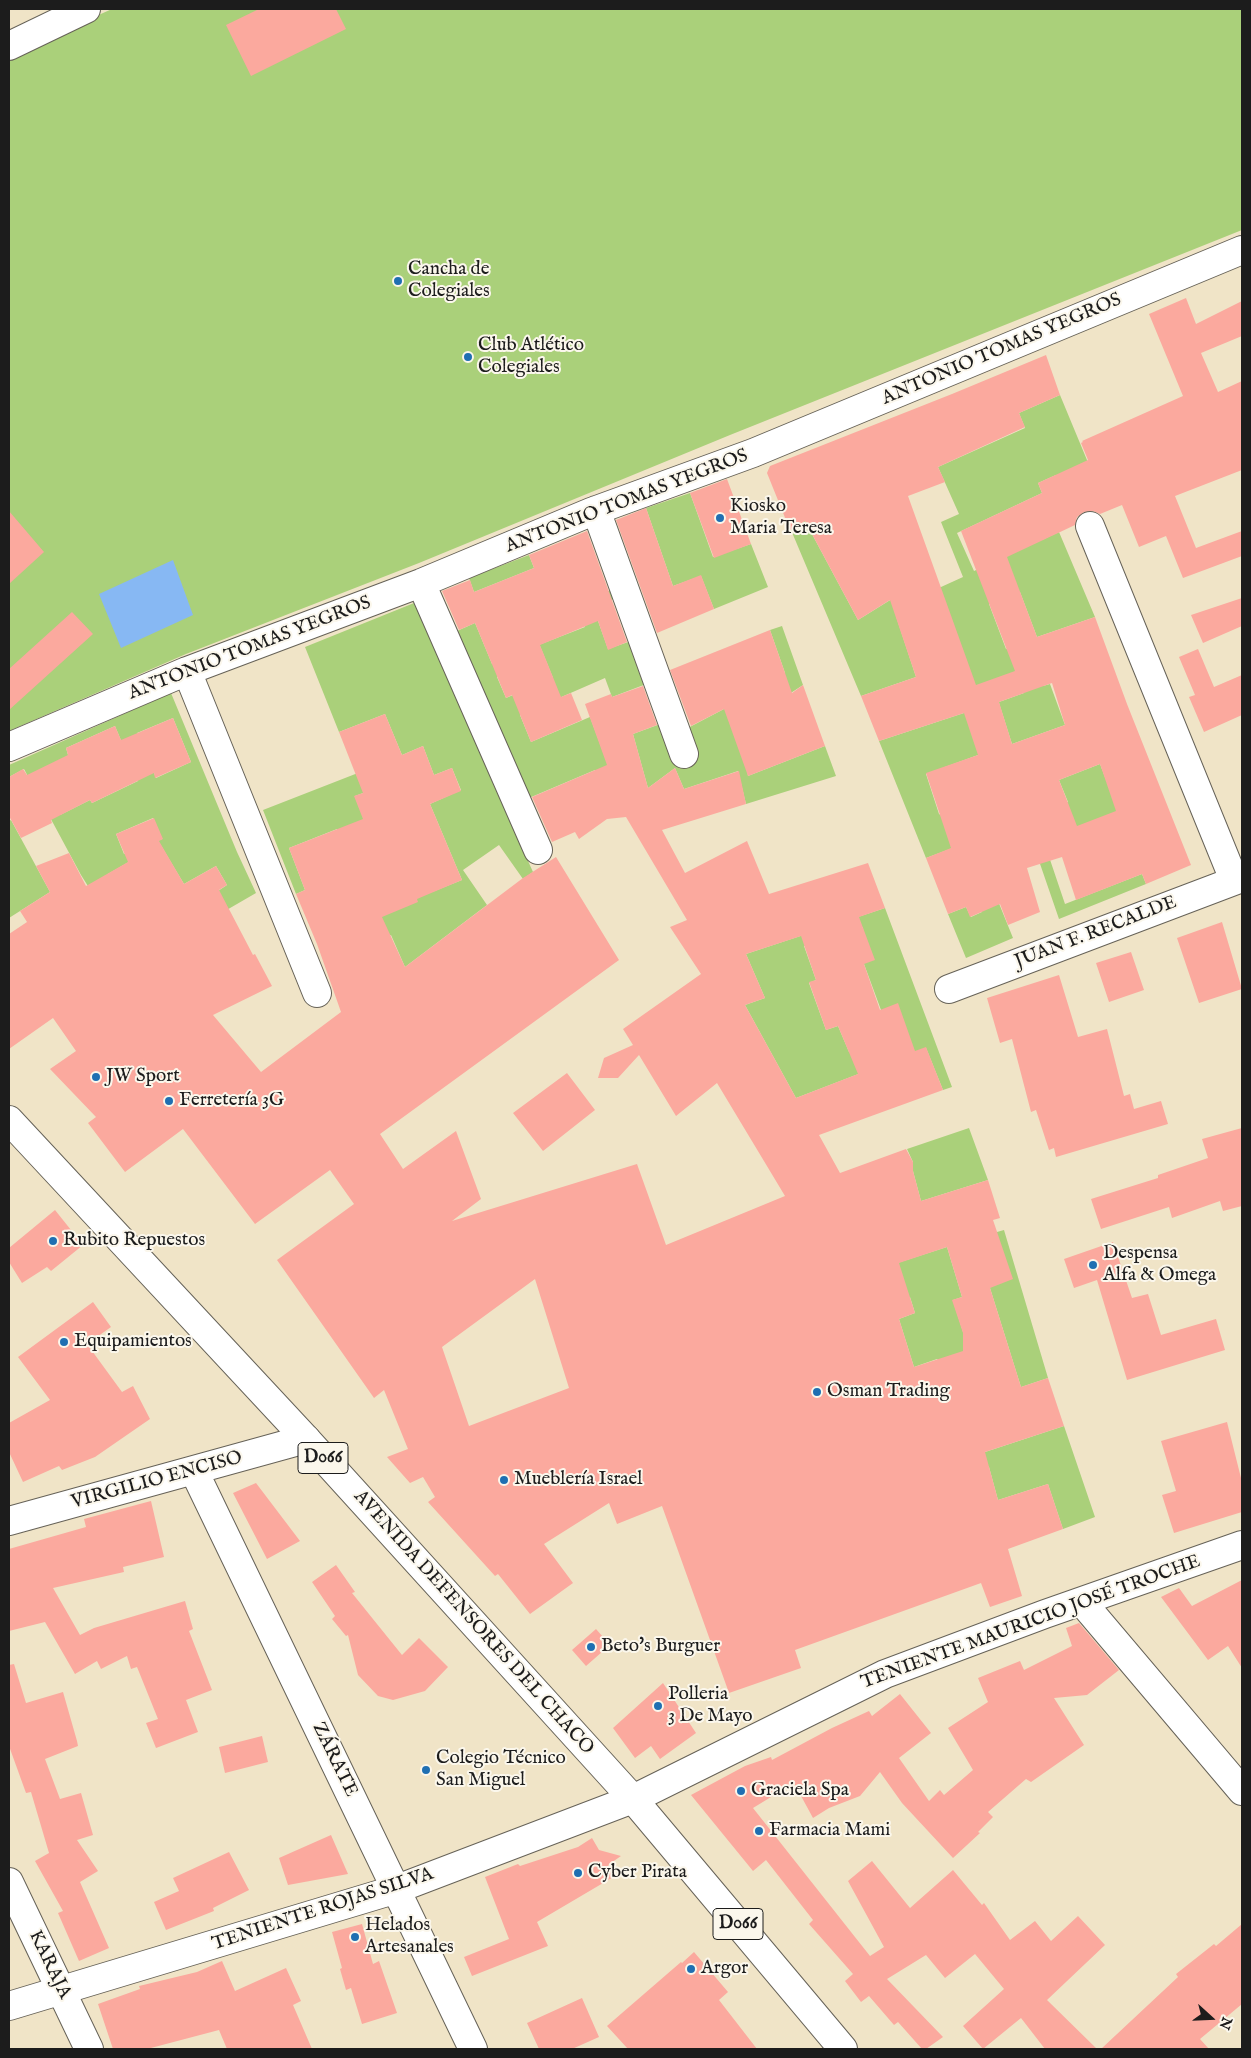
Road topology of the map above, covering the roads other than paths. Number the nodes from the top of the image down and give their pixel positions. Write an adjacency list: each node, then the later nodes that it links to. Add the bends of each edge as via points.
1 (86, 9): 2 (street)
2 (9, 46)
3 (1242, 250): 4 (street, ANTONIO TOMAS YEGROS, via 753,454)
4 (596, 510): 6 (street, ANTONIO TOMAS YEGROS); 9 (street)
5 (1090, 526): 11 (street)
6 (421, 583): 7 (street, ANTONIO TOMAS YEGROS); 10 (street)
7 (187, 671): 8 (street, ANTONIO TOMAS YEGROS); 13 (street)
8 (9, 747)
9 (684, 754)
10 (538, 850)
11 (1238, 879): 12 (street, JUAN F. RECALDE)
12 (949, 989)
13 (317, 993)
14 (9, 1120): 15 (street, AVENIDA DEFENSORES DEL CHACO / D066)
15 (306, 1440): 16 (street, VIRGILIO ENCISO); 21 (street, AVENIDA DEFENSORES DEL CHACO / D066)
16 (194, 1471): 17 (street, VIRGILIO ENCISO); 23 (street, ZÁRATE)
17 (9, 1521)
18 (1242, 1545): 19 (street, TENIENTE MAURICIO JOSÉ TROCHE)
19 (1082, 1602): 20 (street); 21 (street, TENIENTE MAURICIO JOSÉ TROCHE, via 885,1674)
20 (1242, 1791)
21 (633, 1799): 23 (street, TENIENTE ROJAS SILVA); 28 (street, AVENIDA DEFENSORES DEL CHACO / D066)
22 (9, 1882): 24 (street, KARAJA)
23 (397, 1889): 24 (street, TENIENTE ROJAS SILVA); 27 (street, ZÁRATE)
24 (61, 1991): 25 (street, TENIENTE ROJAS SILVA); 26 (street, KARAJA)
25 (9, 2006)
26 (89, 2049)
27 (473, 2049)
28 (843, 2049)

